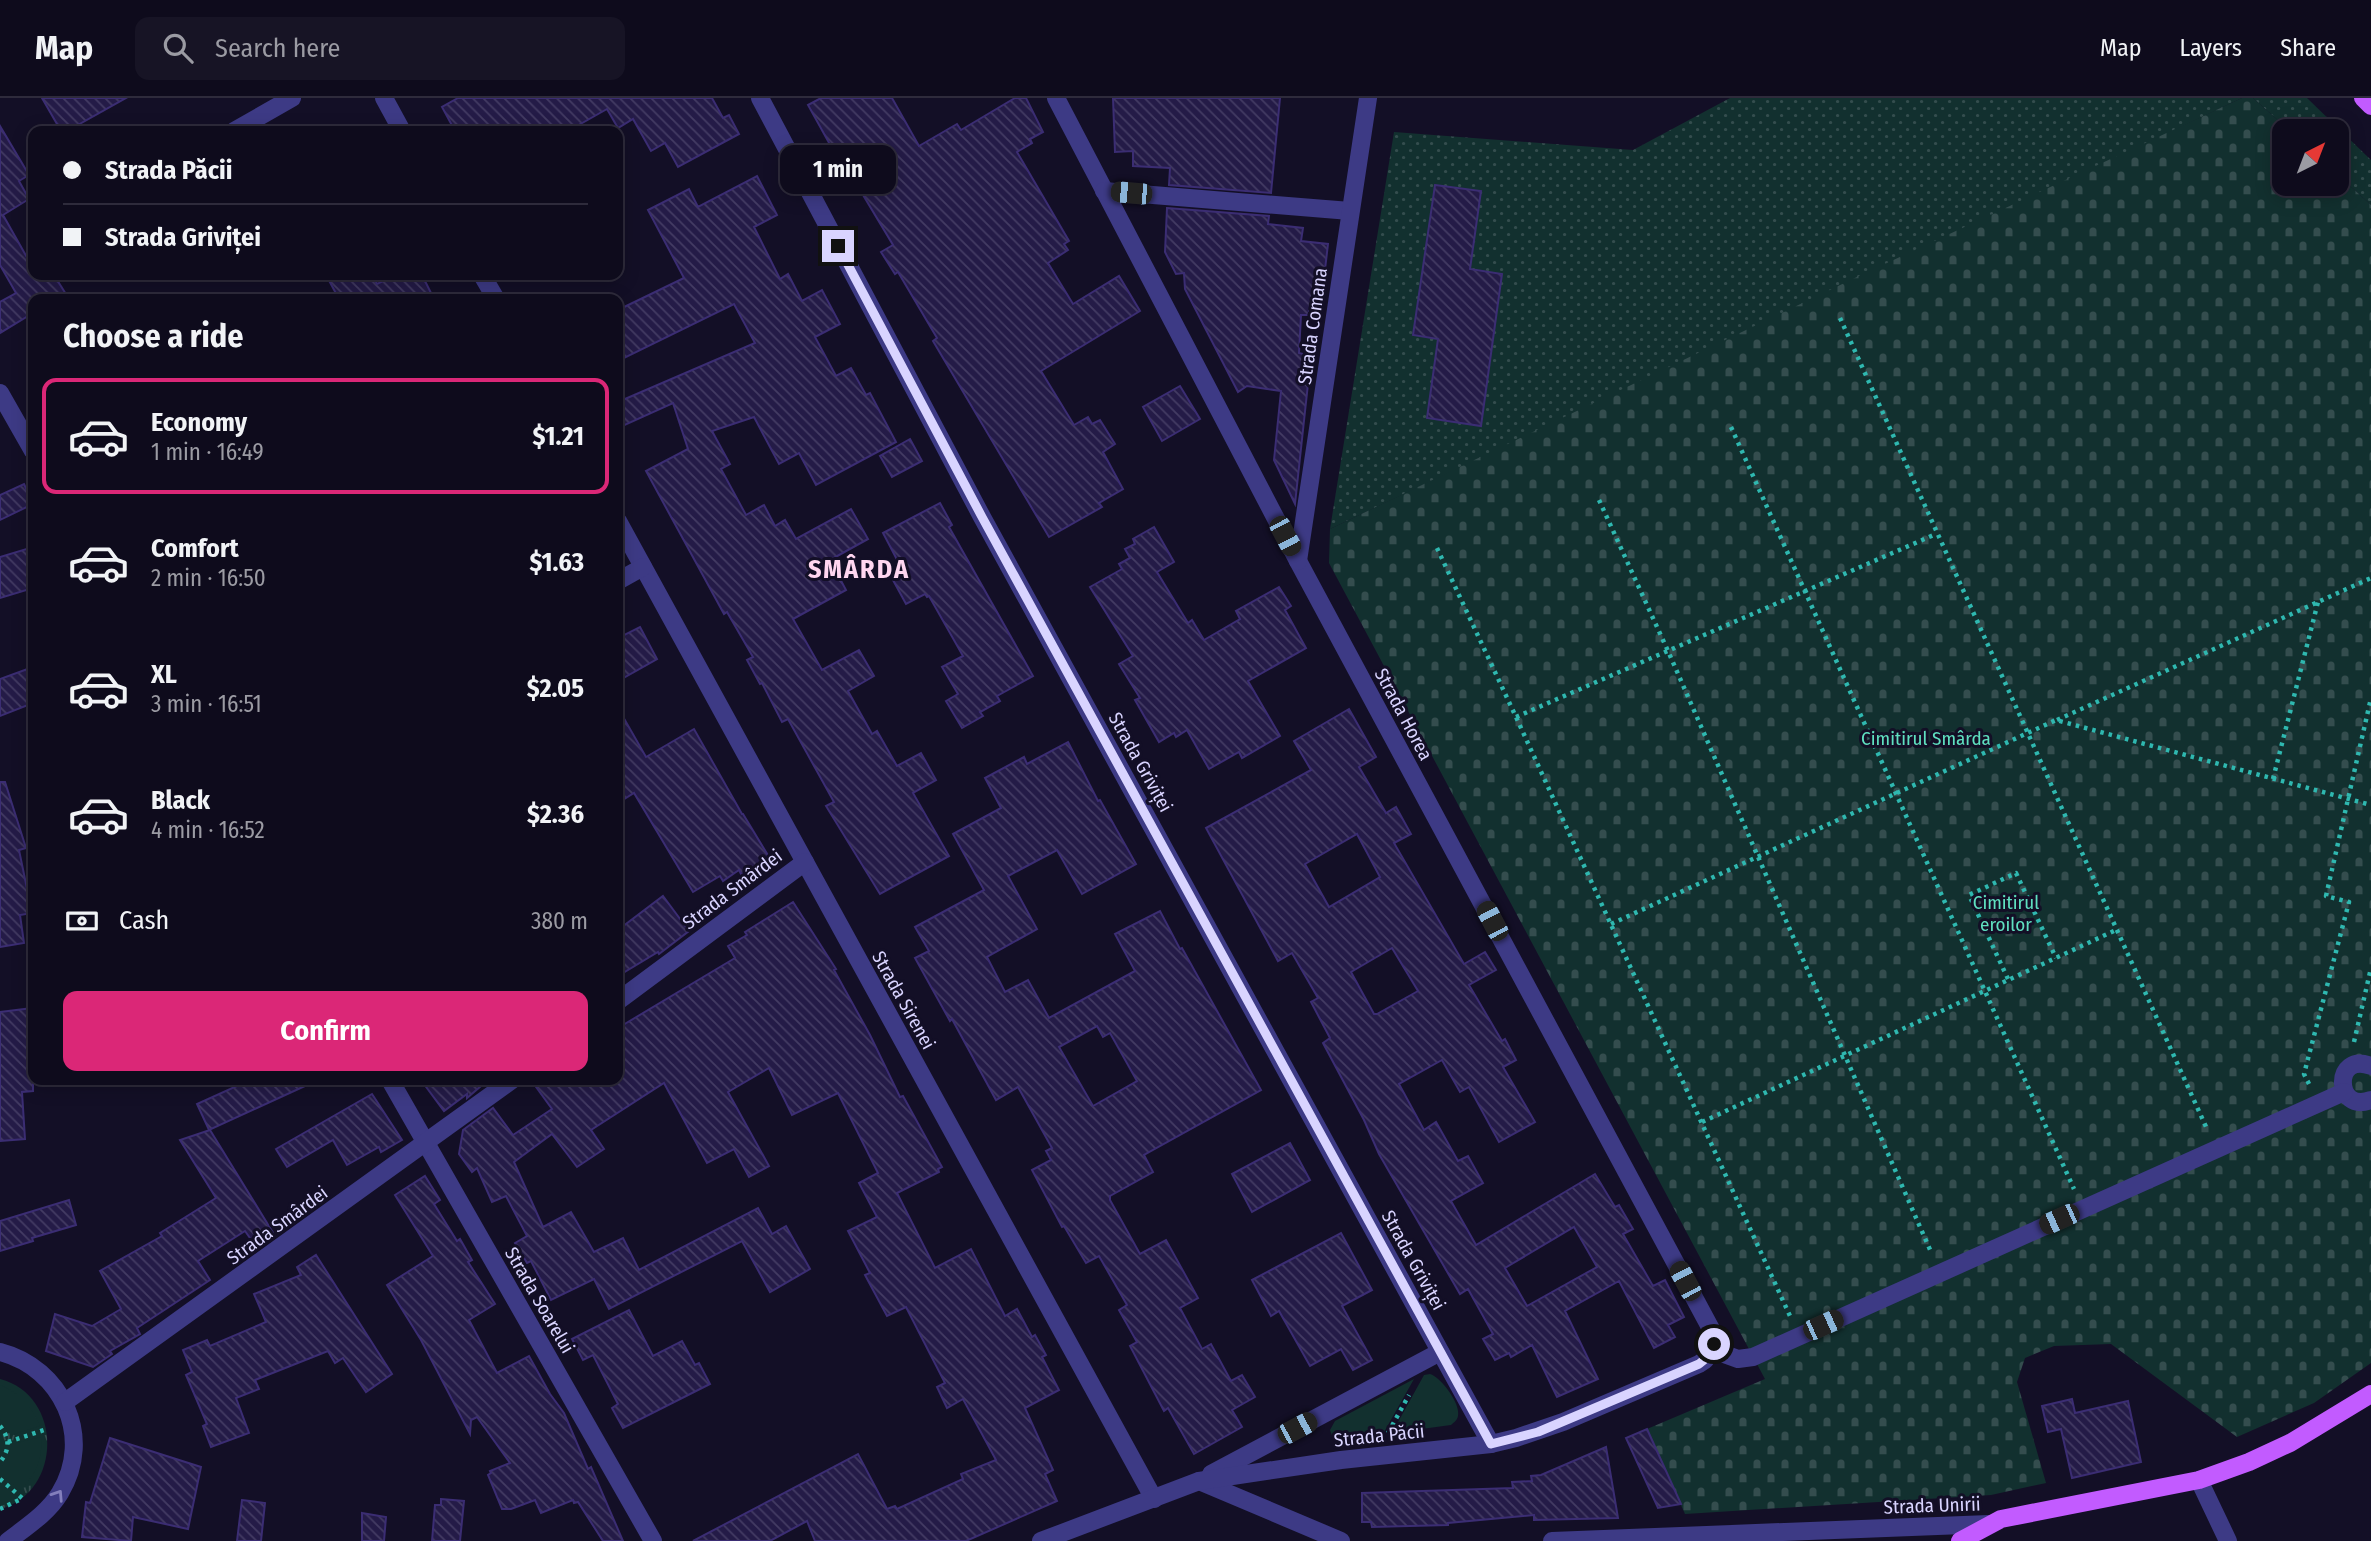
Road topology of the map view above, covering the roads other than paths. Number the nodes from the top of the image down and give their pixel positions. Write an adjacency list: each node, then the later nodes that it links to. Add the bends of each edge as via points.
1 (292, 98): 8 (street)
2 (384, 98): 9 (street)
3 (760, 98): 28 (street, Strada Griviței, via 975,505)
4 (1056, 98): 10 (street, Strada Horea)
5 (1368, 98): 11 (street, Strada Comana)
6 (2362, 98): 7 (main road)
7 (2371, 106)
8 (243, 126)
9 (399, 126)
10 (1104, 191): 11 (street); 15 (street, Strada Horea)
11 (1350, 211): 15 (street, Strada Comana)
12 (0, 393): 13 (street)
13 (28, 442)
14 (623, 530): 16 (street, Strada Sirenei)
15 (1298, 561): 26 (street, Strada Horea, via 1711,1329)
16 (643, 567): 17 (street); 18 (street, Strada Sirenei)
17 (623, 578)
18 (804, 862): 19 (street, Strada Smârdei); 34 (street, Strada Sirenei)
19 (623, 997)
20 (2371, 1066): 23 (street, via 2360,1063 2348,1069 2342,1079)
21 (393, 1085): 25 (street, Strada Soarelui)
22 (505, 1085): 25 (street, Strada Smârdei)
23 (2344, 1092): 24 (street, via 2355,1101); 26 (street, via 1745,1359)
24 (2371, 1100)
25 (426, 1143): 30 (street, Strada Smârdei); 38 (street, Strada Soarelui)
26 (1713, 1350): 31 (street, Strada Păcii, via 1699,1364 1538,1432)
27 (0, 1352): 30 (street, via 33,1366)
28 (1440, 1352): 31 (street, Strada Griviței); 33 (street)
29 (2371, 1394): 32 (main road, Strada Unirii, via 2290,1443)
30 (65, 1402): 37 (street, one-way to 30, via 50,1508 68,1479 75,1446)
31 (1491, 1444): 33 (street, Strada Păcii)
32 (2199, 1480): 35 (main road, Strada Unirii); 43 (street)
33 (1199, 1481): 34 (street, Strada Păcii); 40 (street)
34 (1154, 1499): 36 (street, Strada Păcii)
35 (1989, 1524): 41 (street, Strada Unirii); 42 (main road)
36 (1063, 1538): 39 (street, Strada Păcii)
37 (8, 1541)
38 (653, 1541)
39 (1041, 1541)
40 (1340, 1541)
41 (1552, 1541)
42 (1959, 1541)
43 (2228, 1541)

